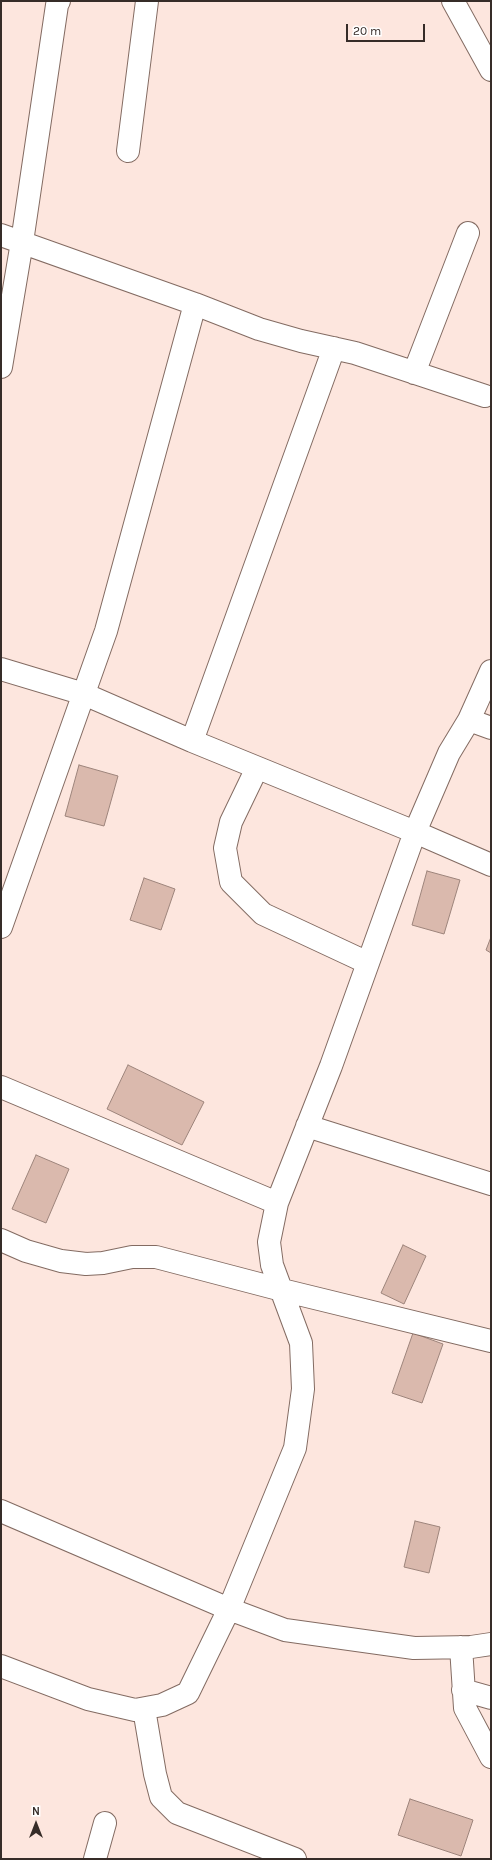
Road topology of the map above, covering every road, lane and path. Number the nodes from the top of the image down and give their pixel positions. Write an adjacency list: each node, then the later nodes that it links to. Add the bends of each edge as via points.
1 (147, 1): 5 (street)
2 (453, 1): 4 (street)
3 (53, 2): 8 (street)
4 (491, 70)
5 (128, 151)
6 (468, 233): 12 (street)
7 (1, 235): 8 (street)
8 (22, 242): 9 (street); 11 (street)
9 (195, 304): 10 (street, via 260,330); 16 (street, via 106,631)
10 (334, 348): 12 (street); 19 (street)
11 (1, 367)
12 (414, 373): 13 (street)
13 (485, 396)
14 (1, 669): 16 (street)
15 (491, 671): 17 (street)
16 (84, 694): 19 (street); 23 (street)
17 (469, 720): 18 (street); 21 (street, via 449,753)
18 (491, 728)
19 (192, 741): 20 (street)
20 (257, 768): 21 (street); 24 (street, via 231,822 225,848 231,882 263,914)
21 (415, 832): 22 (street); 24 (street)
22 (491, 865)
23 (1, 928)
24 (368, 963): 26 (street)
25 (1, 1087): 28 (street)
26 (307, 1126): 27 (street); 28 (street)
27 (491, 1184)
28 (277, 1203): 30 (street, via 269,1242 272,1265)
29 (1, 1240): 30 (street, via 26,1251 61,1261 86,1264 132,1257 156,1257)
30 (282, 1290): 31 (street); 33 (street, via 301,1343 303,1389 296,1448)
31 (491, 1341)
32 (1, 1511): 33 (street)
33 (229, 1609): 35 (street, via 285,1630 414,1648); 39 (street, via 188,1693 162,1705)
34 (491, 1644): 35 (street)
35 (461, 1647): 37 (street)
36 (1, 1666): 39 (street, via 88,1699 135,1710)
37 (463, 1690): 38 (street); 40 (street, via 465,1708)
38 (491, 1698)
39 (144, 1709): 42 (street, via 155,1774 162,1797 177,1813)
40 (491, 1757)
41 (104, 1823): 43 (street)
42 (262, 1853): 44 (street)
43 (95, 1859)
44 (295, 1859)

